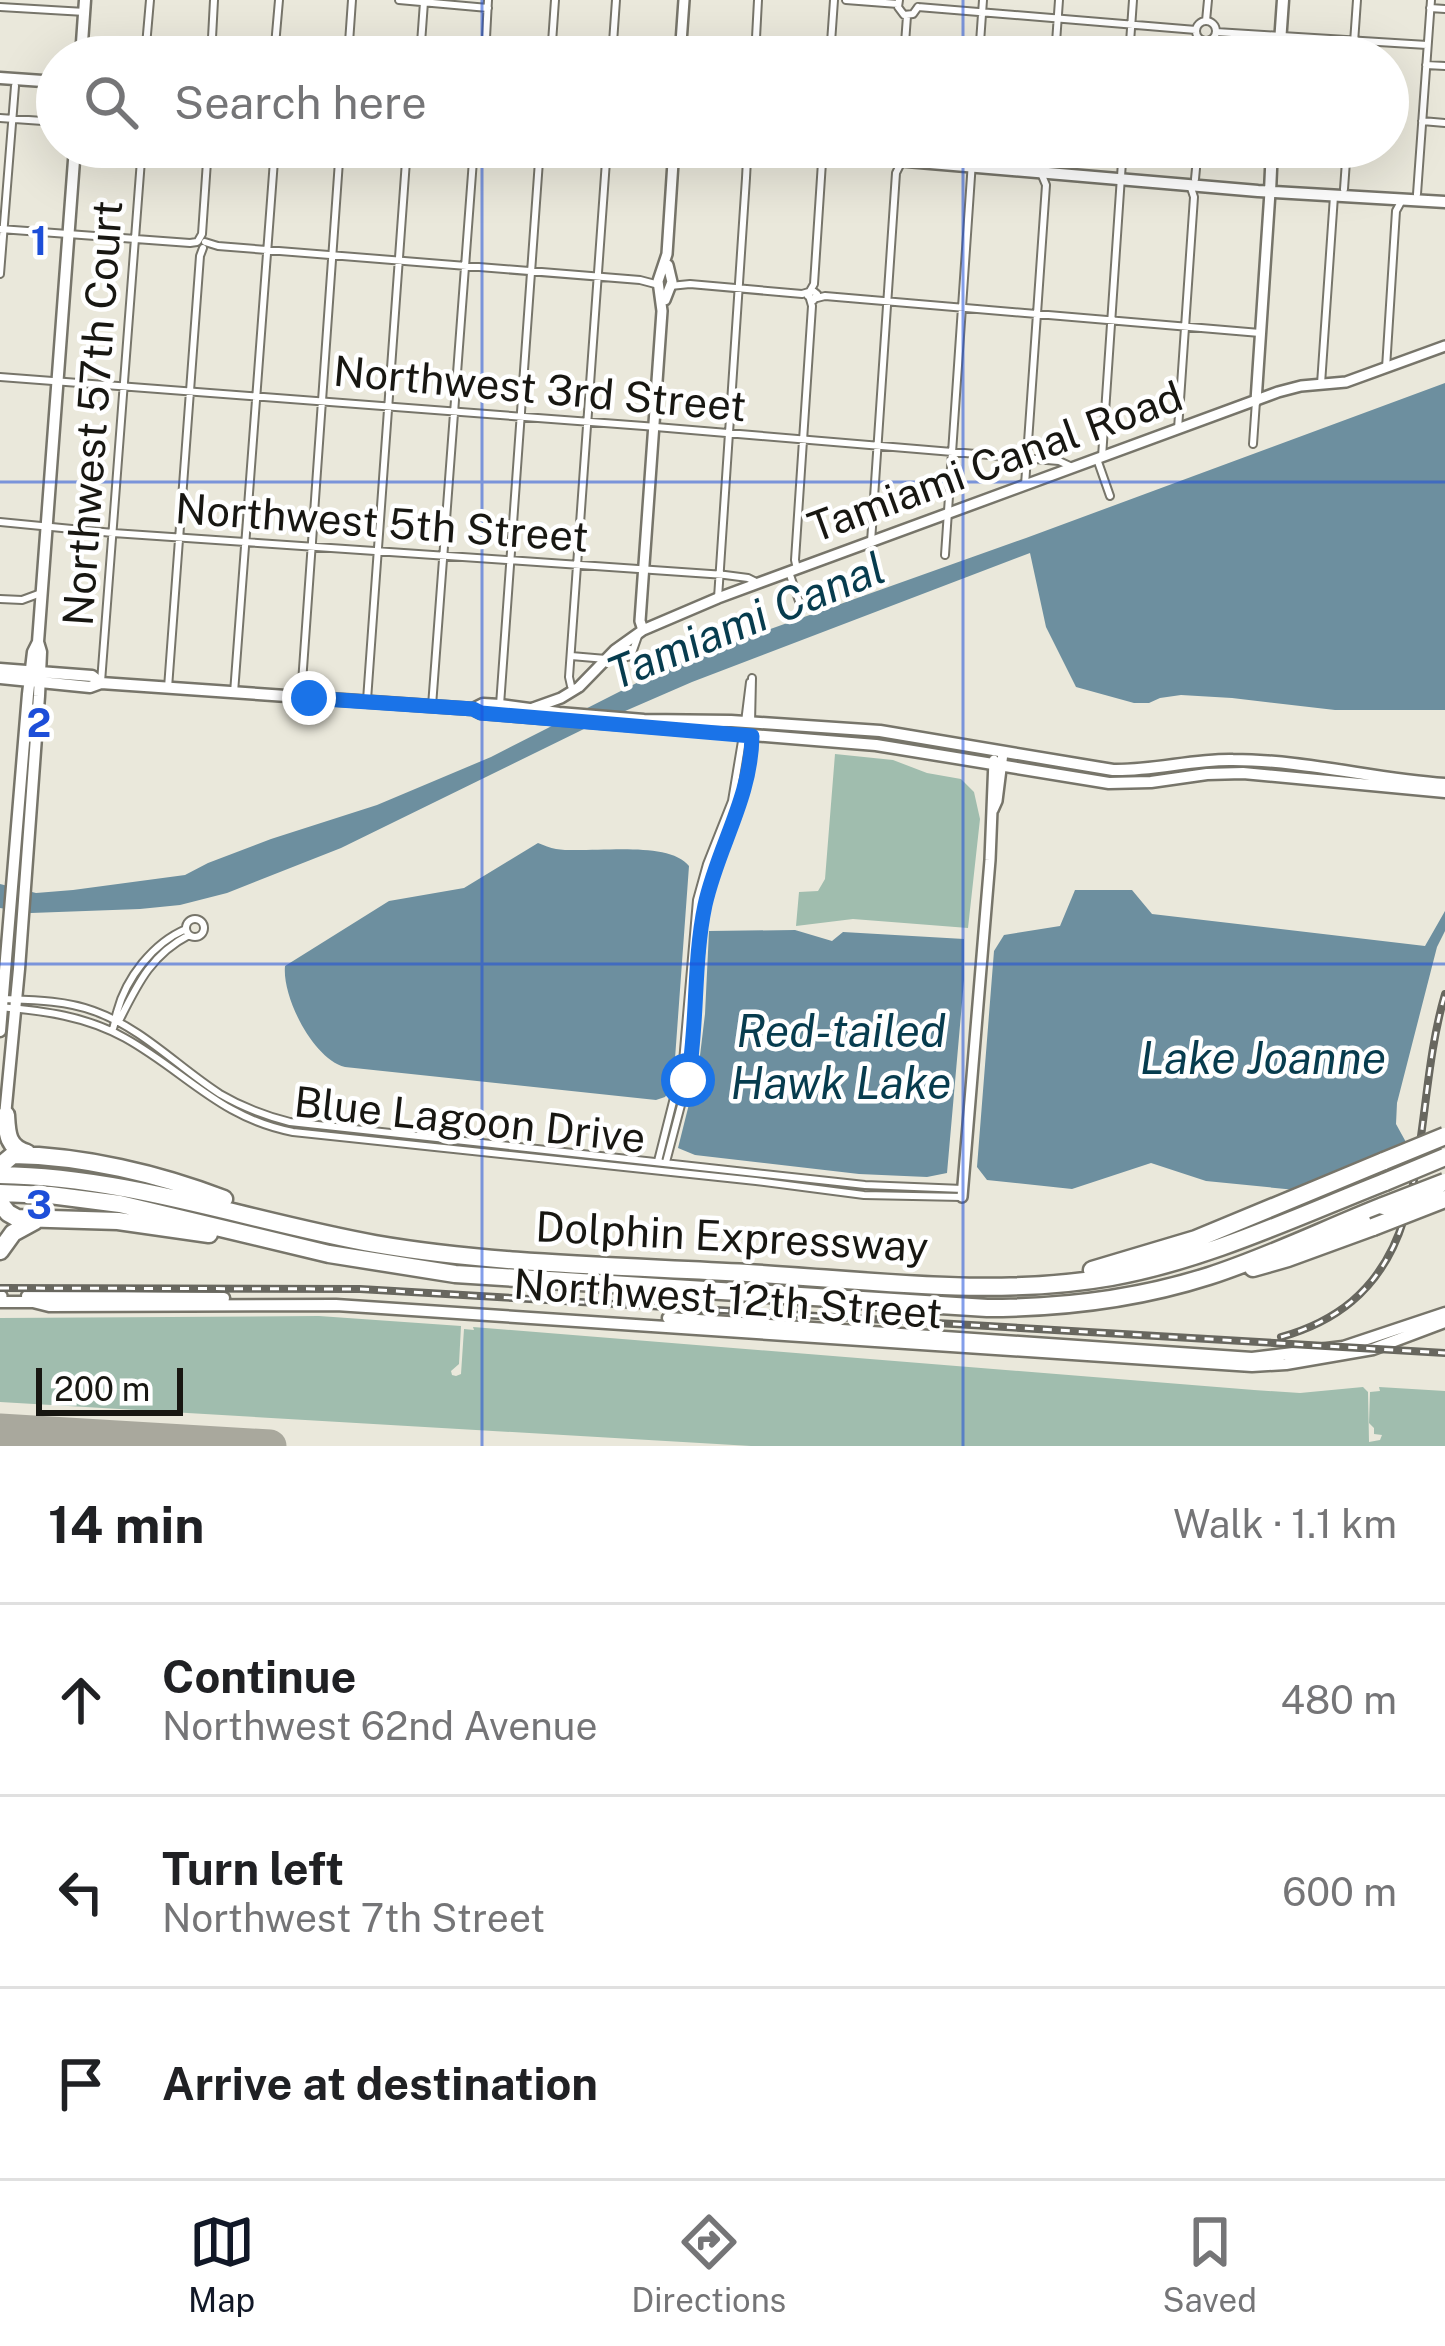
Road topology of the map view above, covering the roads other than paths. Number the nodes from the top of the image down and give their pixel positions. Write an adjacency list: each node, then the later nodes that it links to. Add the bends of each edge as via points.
1 (150, 0): 34 (street)
2 (214, 0): 35 (street)
3 (279, 0): 36 (street)
4 (352, 0): 37 (street)
5 (399, 0): 18 (street)
6 (555, 0): 40 (street)
7 (616, 0): 41 (street)
8 (684, 0): 42 (street)
9 (758, 0): 43 (street)
10 (834, 0): 44 (street)
11 (846, 0): 19 (street)
12 (983, 0): 26 (street)
13 (1059, 0): 28 (street)
14 (1133, 0): 30 (street)
15 (1208, 0): 29 (street)
16 (1282, 0): 52 (main road)
17 (1357, 0): 53 (street)
18 (424, 2): 21 (street); 38 (street)
19 (898, 2): 27 (street)
20 (917, 3): 26 (street); 27 (street)
21 (488, 4): 39 (street)
22 (1430, 4): 25 (street); 55 (street)
23 (85, 6): 24 (street); 33 (main road)
24 (0, 7)
25 (1445, 9)
26 (982, 12): 28 (street); 46 (street)
27 (907, 16): 45 (street)
28 (1058, 18): 30 (street); 47 (street)
29 (1206, 21): 31 (street); 32 (street)
30 (1131, 24): 31 (street); 48 (street)
31 (1196, 30): 49 (street)
32 (1216, 32): 50 (street); 51 (street)
33 (83, 36)
34 (147, 36)
35 (212, 36)
36 (276, 36)
37 (349, 36)
38 (422, 36)
39 (486, 36)
40 (552, 36)
41 (613, 36)
42 (681, 36)
43 (756, 36)
44 (831, 36)
45 (906, 36)
46 (981, 36)
47 (1057, 36)
48 (1130, 36)
49 (1198, 36)
50 (1213, 36)
51 (1267, 36)
52 (1280, 36)
53 (1354, 36)
54 (1409, 44): 55 (street)
55 (1427, 45): 56 (street)
56 (1426, 64): 57 (street); 65 (street)
57 (1445, 66)
58 (0, 82): 59 (main road); 60 (main road)
59 (36, 84)
60 (15, 86): 61 (main road); 63 (street)
61 (36, 86)
62 (0, 118): 63 (street)
63 (12, 119): 64 (street); 95 (street)
64 (36, 120)
65 (1422, 121): 66 (street); 92 (street)
66 (1445, 123)
67 (73, 168): 96 (main road)
68 (140, 168): 97 (street, Northwest 57th Court)
69 (206, 168): 98 (street)
70 (273, 168): 99 (street)
71 (339, 168): 100 (street)
72 (406, 168): 101 (street)
73 (472, 168): 102 (street)
74 (539, 168): 103 (street)
75 (606, 168): 105 (street)
76 (673, 168): 106 (street)
77 (746, 168): 107 (street)
78 (823, 168): 108 (street)
79 (896, 168): 109 (street)
80 (971, 168): 110 (street)
81 (1018, 168): 87 (main road)
82 (1046, 168): 87 (street)
83 (1122, 168): 88 (street)
84 (1196, 168): 89 (street)
85 (1271, 168): 90 (main road)
86 (1343, 168): 91 (street)
87 (1046, 174): 88 (main road); 111 (street)
88 (1121, 176): 89 (main road); 112 (street)
89 (1195, 187): 90 (main road); 113 (street)
90 (1270, 188): 91 (main road); 114 (street)
91 (1339, 193): 92 (main road); 94 (main road); 120 (street)
92 (1417, 194): 93 (main road)
93 (1445, 199): 94 (main road)
94 (1396, 203): 116 (street)
95 (2, 229): 96 (street); 104 (street)
96 (68, 234): 97 (street); 118 (main road)
97 (135, 239): 98 (street); 119 (street, Northwest 57th Court)
98 (201, 245): 99 (street); 121 (street)
99 (267, 250): 100 (street); 122 (street)
100 (333, 255): 101 (street); 123 (street)
101 (399, 261): 102 (street); 125 (street)
102 (465, 266): 103 (street); 126 (street)
103 (531, 271): 105 (street); 127 (street)
104 (0, 274)
105 (598, 277): 106 (street); 128 (street)
106 (665, 282): 107 (street); 129 (street)
107 (739, 289): 108 (street); 131 (street)
108 (813, 295): 109 (street); 132 (street)
109 (887, 301): 110 (street); 134 (street)
110 (962, 308): 111 (street); 135 (street)
111 (1037, 314): 112 (street); 136 (street)
112 (1111, 320): 113 (street); 137 (street)
113 (1185, 326): 114 (street); 130 (street)
114 (1260, 333): 124 (street)
115 (1445, 346): 116 (street, Tamiami Canal Road)
116 (1386, 368): 120 (street, Tamiami Canal Road)
117 (0, 377): 118 (street, Northwest 3rd Street)
118 (56, 381): 119 (street, Northwest 3rd Street); 143 (main road)
119 (124, 386): 121 (street, Northwest 3rd Street); 144 (street, Northwest 57th Court)
120 (1321, 386): 124 (street, Tamiami Canal Road)
121 (190, 391): 122 (street, Northwest 3rd Street); 145 (street)
122 (256, 396): 123 (street, Northwest 3rd Street); 146 (street)
123 (322, 401): 125 (street, Northwest 3rd Street); 148 (street)
124 (1256, 401): 130 (street, Tamiami Canal Road); 133 (street)
125 (388, 406): 126 (street, Northwest 3rd Street); 149 (street)
126 (455, 411): 127 (street, Northwest 3rd Street); 150 (street)
127 (521, 417): 128 (street, Northwest 3rd Street); 152 (street)
128 (587, 422): 129 (street, Northwest 3rd Street); 153 (street)
129 (654, 427): 131 (street, Northwest 3rd Street); 155 (street)
130 (1178, 429): 137 (street, Tamiami Canal Road)
131 (729, 433): 132 (street, Northwest 3rd Street); 156 (street)
132 (803, 440): 134 (street, Northwest 3rd Street); 154 (street)
133 (1253, 444)
134 (877, 446): 135 (street, Northwest 3rd Street); 147 (street)
135 (952, 452): 136 (street, Northwest 3rd Street); 141 (street)
136 (1028, 458): 138 (street, Northwest 3rd Street); 139 (street)
137 (1100, 458): 138 (street, Tamiami Canal Road); 140 (street)
138 (1073, 467): 139 (street, Tamiami Canal Road)
139 (1025, 485): 141 (street, Tamiami Canal Road)
140 (1110, 496)
141 (948, 514): 147 (street, Tamiami Canal Road); 151 (street)
142 (0, 522): 143 (street, Northwest 5th Street)
143 (46, 526): 144 (street, Northwest 5th Street); 158 (main road)
144 (113, 533): 145 (street, Northwest 5th Street); 170 (street, Northwest 57th Court)
145 (179, 537): 146 (street, Northwest 5th Street); 172 (street)
146 (245, 542): 148 (street, Northwest 5th Street); 173 (street)
147 (871, 542): 154 (street, Tamiami Canal Road)
148 (311, 547): 149 (street, Northwest 5th Street); 174 (street)
149 (378, 552): 150 (street, Northwest 5th Street); 175 (street)
150 (445, 556): 152 (street, Northwest 5th Street); 176 (street)
151 (945, 556)
152 (511, 562): 153 (street, Northwest 5th Street); 177 (street)
153 (577, 566): 155 (street, Northwest 5th Street); 165 (street)
154 (793, 570): 157 (street, Tamiami Canal Road); 162 (street)
155 (644, 571): 156 (street, Northwest 5th Street); 164 (street)
156 (719, 575): 157 (street, Northwest 5th Street); 159 (street)
157 (758, 583): 159 (street, Tamiami Canal Road)
158 (41, 593): 161 (street); 163 (main road)
159 (718, 598): 164 (street, Tamiami Canal Road)
160 (0, 599): 161 (street)
161 (22, 600): 163 (street)
162 (802, 610)
163 (40, 612): 168 (main road)
164 (641, 631): 166 (street, Tamiami Canal Road)
165 (571, 656): 166 (street); 171 (street)
166 (608, 657): 169 (street, Tamiami Canal Road)
167 (0, 673): 168 (main road)
168 (35, 677): 170 (main road, via 92,676); 183 (main road); 183 (main road)
169 (586, 678): 171 (street, Tamiami Canal Road); 178 (street, Tamiami Canal Road)
170 (101, 683): 172 (main road)
171 (571, 686): 177 (street, Tamiami Canal Road)
172 (168, 688): 173 (main road)
173 (234, 693): 174 (main road)
174 (301, 697): 175 (main road)
175 (367, 702): 176 (main road)
176 (433, 706): 177 (main road)
177 (502, 708): 178 (main road); 178 (main road); 179 (main road)
178 (530, 709): 179 (main road)
179 (564, 717): 180 (main road); 180 (main road)
180 (748, 729): 180 (street, via 752,678 748,686); 181 (main road, via 880,731); 200 (street, via 697,900 683,1062)
181 (998, 758): 182 (main road, via 1114,770 1246,760); 203 (street)
182 (1445, 788)
183 (24, 816): 184 (main road); 184 (main road, via 28,841)
184 (18, 889): 186 (main road)
185 (188, 932): 187 (street, via 152,962)
186 (6, 1003): 187 (street, Blue Lagoon Drive, via 79,1006); 188 (main road); 189 (street, Blue Lagoon Drive); 192 (main road)
187 (116, 1022): 189 (street); 191 (street, Blue Lagoon Drive)
188 (0, 1031)
189 (112, 1031): 191 (street, Blue Lagoon Drive)
190 (0, 1074): 192 (main road)
191 (217, 1098): 194 (street, Blue Lagoon Drive, via 286,1122); 196 (street, Blue Lagoon Drive, via 283,1130)
192 (6, 1109): 193 (main road); 198 (highway, via 10,1142)
193 (0, 1134)
194 (399, 1135): 196 (street); 200 (street, Blue Lagoon Drive)
195 (1445, 1136): 210 (highway, bridge, via 1180,1245)
196 (394, 1144): 200 (street, Blue Lagoon Drive)
197 (0, 1154): 201 (main road)
198 (34, 1155): 201 (highway, via 13,1155); 206 (highway, via 169,1181)
199 (1445, 1157): 210 (highway, Dolphin Expressway, bridge, via 1179,1261)
200 (661, 1166): 203 (street, Blue Lagoon Drive)
201 (4, 1182): 205 (highway, via 5,1211); 206 (highway, Dolphin Expressway, via 134,1188); 207 (highway, Dolphin Expressway)
202 (1445, 1182): 209 (highway, Dolphin Expressway, bridge)
203 (963, 1193)
204 (1445, 1199): 209 (highway, bridge, via 1288,1258)
205 (45, 1218): 207 (highway); 208 (highway, via 19,1229)
206 (298, 1228): 210 (highway, Dolphin Expressway, via 488,1258)
207 (251, 1236): 209 (highway, Dolphin Expressway, via 455,1274 969,1307 1084,1303)
208 (0, 1251)
209 (1211, 1275)
210 (1027, 1286)
211 (0, 1299): 212 (main road, Northwest 12th Street, via 313,1298 1222,1358 1343,1347); 212 (main road, Northwest 12th Street, via 49,1306 336,1305 1252,1366 1373,1349)
212 (1445, 1317)

